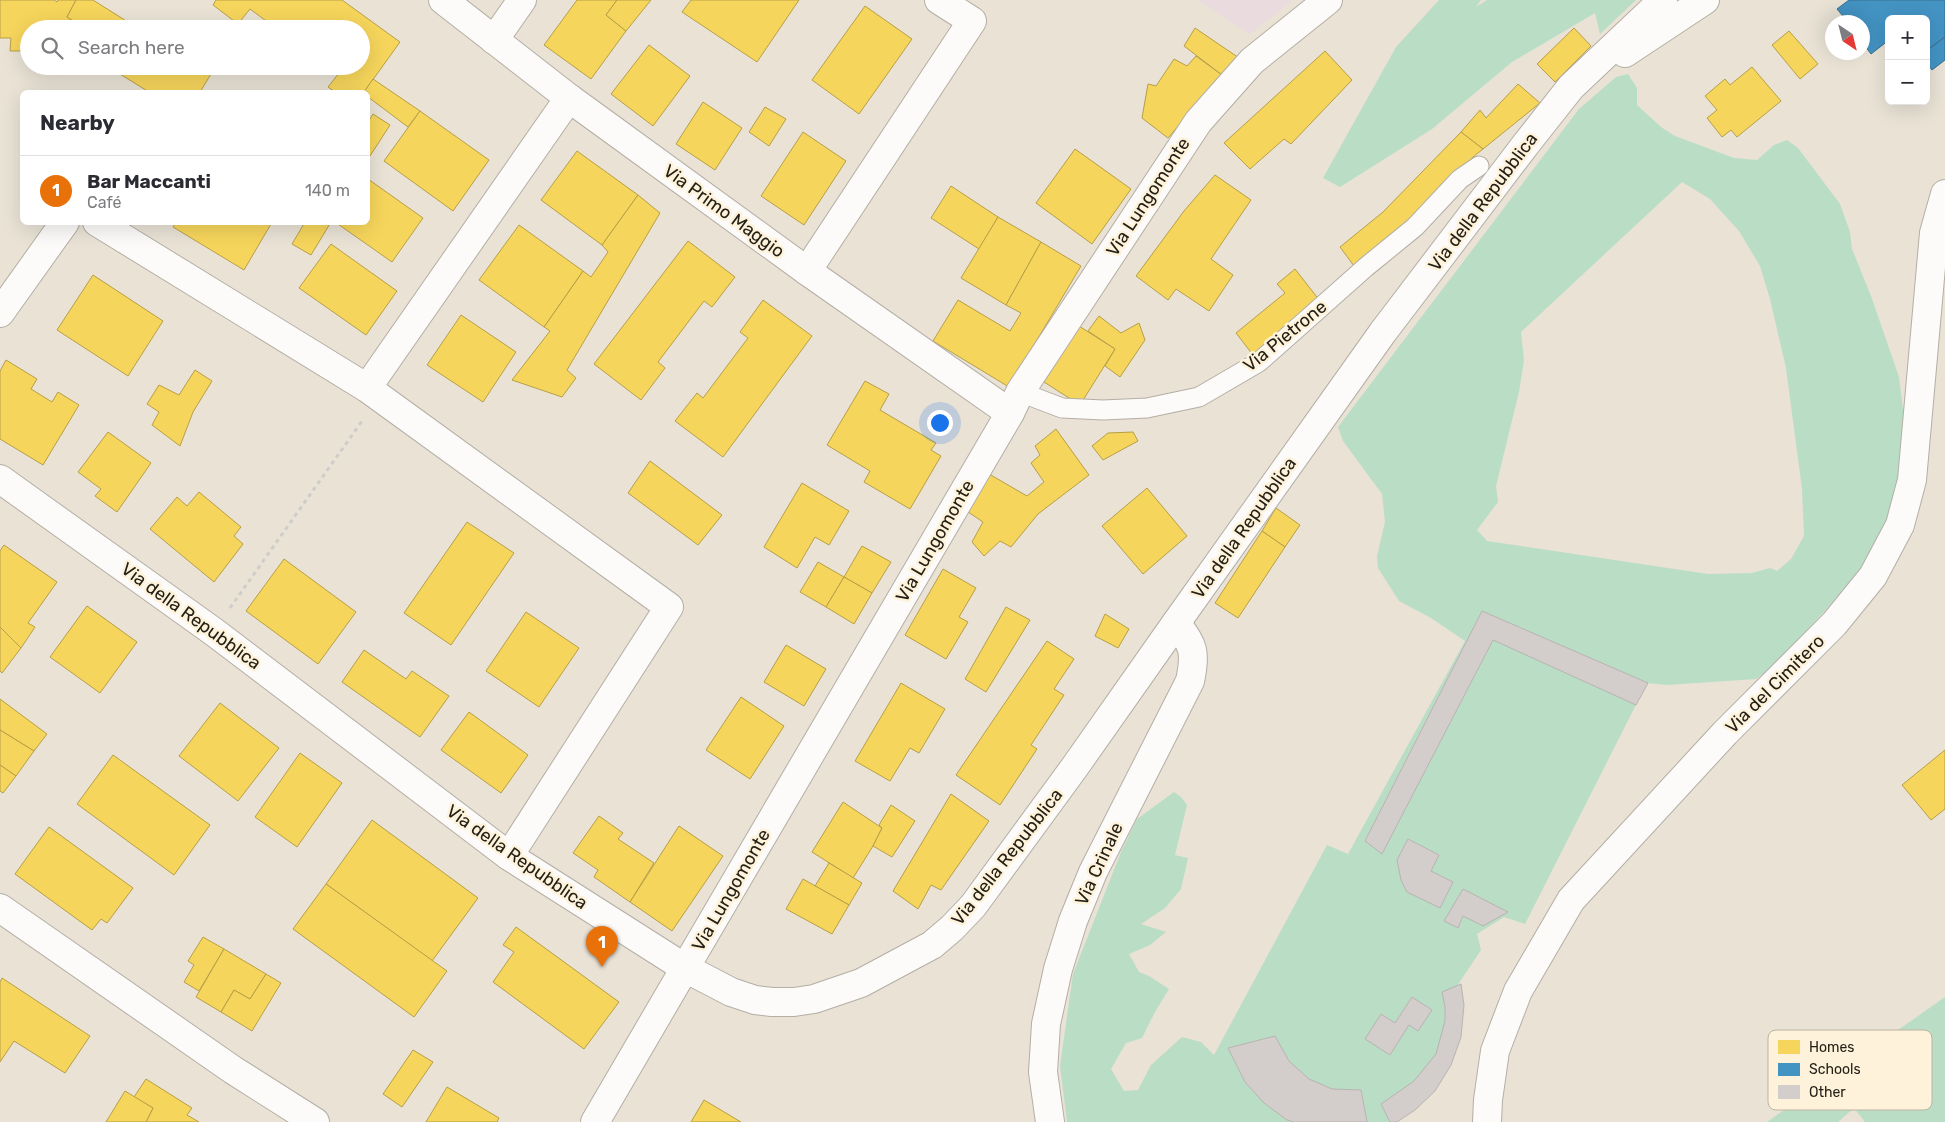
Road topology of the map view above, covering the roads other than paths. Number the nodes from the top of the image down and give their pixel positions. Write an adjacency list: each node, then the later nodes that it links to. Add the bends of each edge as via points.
1 (443, 0): 7 (street, Via Primo Maggio)
2 (522, 0): 7 (street)
3 (939, 0): 14 (street, via 972,21)
4 (1328, 0): 17 (street, Via Lungomonte, via 1252,61 1198,122)
5 (1663, 0): 8 (street, Via della Repubblica)
6 (1705, 0): 8 (street, Via della Repubblica)
7 (494, 40): 9 (street, Via Primo Maggio)
8 (1571, 87): 19 (street, Via della Repubblica, via 1383,332)
9 (569, 98): 14 (street, Via Primo Maggio); 16 (street)
10 (1479, 166): 17 (lane, Via Pietrone, via 1460,179 1415,227 1259,362 1199,397 1147,408 1103,410)
11 (1945, 194): 26 (street, Via del Cimitero, via 1934,233 1912,480 1900,526 1873,576 1834,624 1725,733 1571,900 1518,991 1496,1050)
12 (63, 225): 15 (street)
13 (102, 225): 16 (street)
14 (807, 271): 17 (street, Via Primo Maggio)
15 (0, 313)
16 (373, 393): 20 (street, via 669,608)
17 (1015, 403): 22 (street, Via Lungomonte)
18 (0, 480): 20 (street, Via della Repubblica, via 214,632)
19 (1176, 623): 22 (street, Via della Repubblica, via 973,906 932,946 861,983 814,999 794,1002 755,1000 731,992); 25 (street, Via Crinale, via 1190,640 1194,664 1190,681 1093,872 1058,969 1046,1024 1043,1072)
20 (509, 856): 22 (street, Via della Repubblica)
21 (0, 908): 23 (street, via 233,1070)
22 (685, 968): 24 (street, Via Lungomonte)
23 (316, 1122)
24 (595, 1122)
25 (1050, 1122)
26 (1487, 1122)

